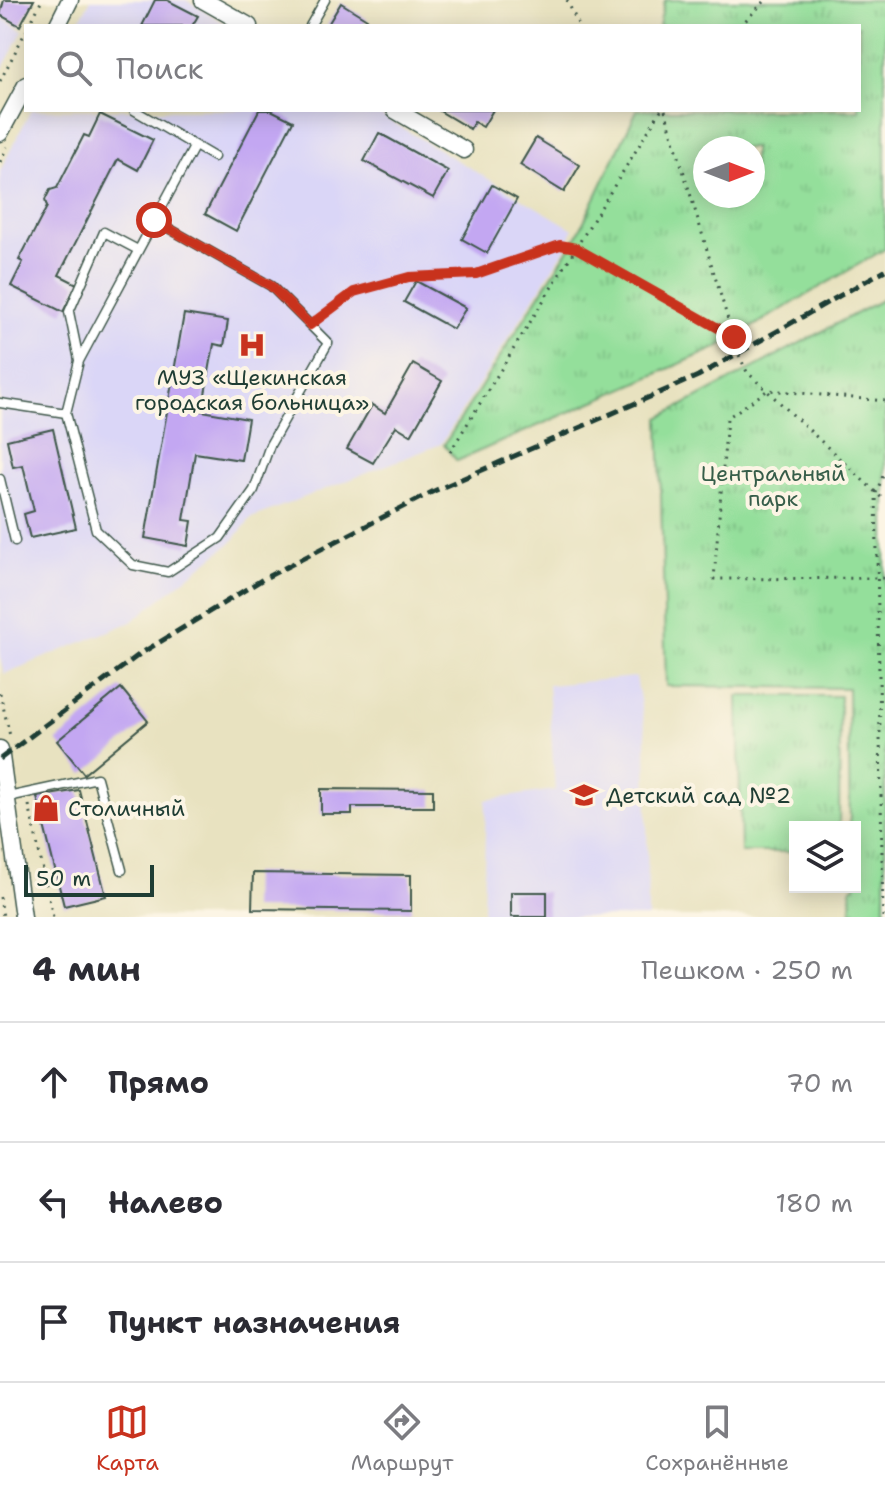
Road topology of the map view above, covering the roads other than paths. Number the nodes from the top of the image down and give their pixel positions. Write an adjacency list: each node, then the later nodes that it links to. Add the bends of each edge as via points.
1 (70, 0): 4 (street)
2 (203, 0): 5 (street)
3 (325, 0): 6 (lane)
4 (58, 24)
5 (245, 24)
6 (311, 24)
7 (24, 89): 10 (street)
8 (137, 112): 11 (lane)
9 (398, 112): 12 (street)
10 (0, 133)
11 (194, 147): 13 (lane); 14 (lane)
12 (464, 150)
13 (214, 157)
14 (154, 220): 15 (lane); 18 (lane, via 271,286 328,343 270,445 254,490 220,538 168,572 133,565 96,530)
15 (138, 250): 16 (lane); 16 (lane, via 104,232 69,312)
16 (79, 361): 18 (lane)
17 (0, 403): 18 (lane)
18 (66, 413)
19 (0, 479): 20 (lane)
20 (15, 541)
21 (0, 749): 22 (street)
22 (8, 797): 23 (lane, via 97,778); 24 (street)
23 (122, 870)
24 (23, 917)

